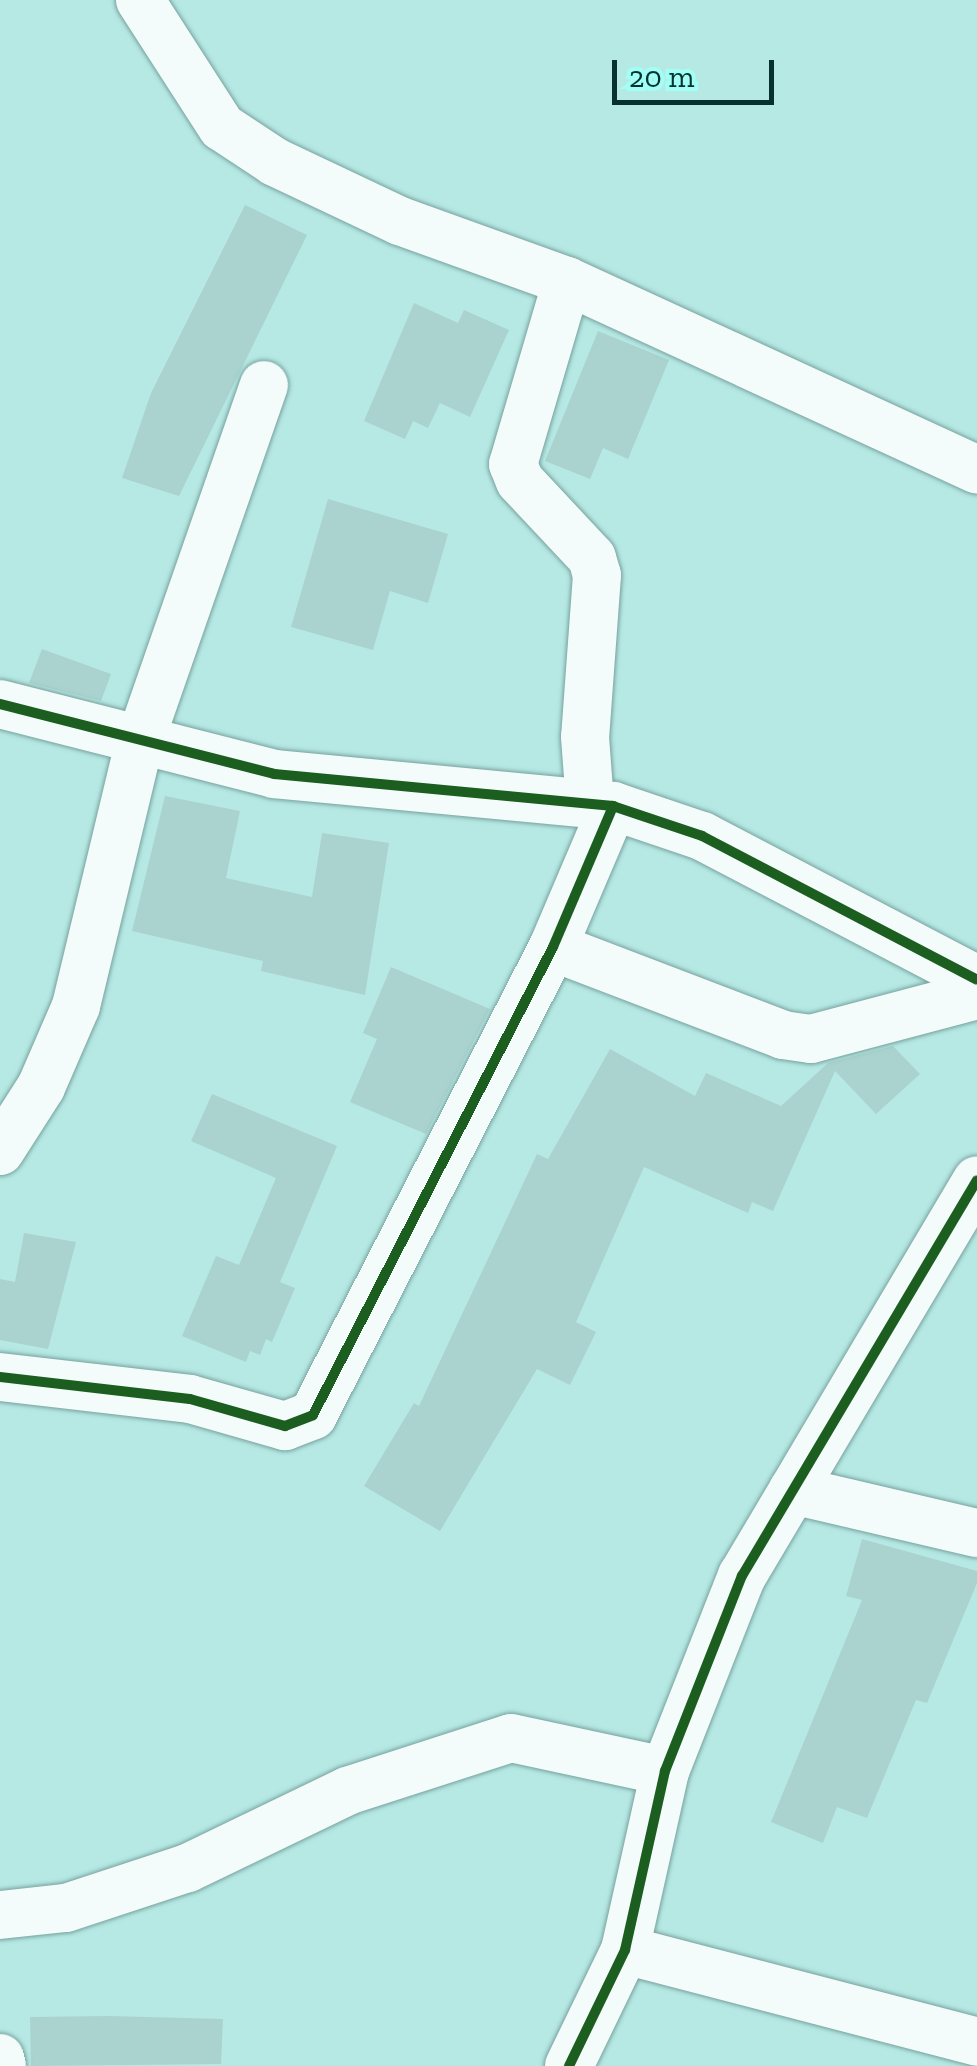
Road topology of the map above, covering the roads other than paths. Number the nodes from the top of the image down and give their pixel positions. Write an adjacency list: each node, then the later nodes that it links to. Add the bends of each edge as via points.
1 (140, 0): 2 (street, via 222,128 275,162 400,221)
2 (567, 281): 4 (street); 7 (street, via 513,464 520,481 592,558 585,737)
3 (264, 386): 6 (street)
4 (977, 470)
5 (0, 704): 6 (street)
6 (139, 744): 7 (street, via 274,774); 11 (street, via 76,1006 40,1086)
7 (602, 805): 8 (street); 9 (street, via 702,836)
8 (553, 947): 10 (street, via 783,1035 810,1039); 13 (street, via 313,1415 285,1426 190,1399)
9 (977, 980)
10 (977, 995)
11 (0, 1151)
12 (977, 1180): 14 (street)
13 (0, 1377)
14 (792, 1490): 15 (street); 16 (street, via 742,1576)
15 (977, 1534)
16 (666, 1771): 17 (street, via 510,1738 347,1791 188,1868 66,1908); 18 (street)
17 (0, 1915)
18 (625, 1950): 19 (street); 22 (street)
19 (977, 2042)
20 (0, 2058): 21 (street)
21 (2, 2066)
22 (569, 2066)

